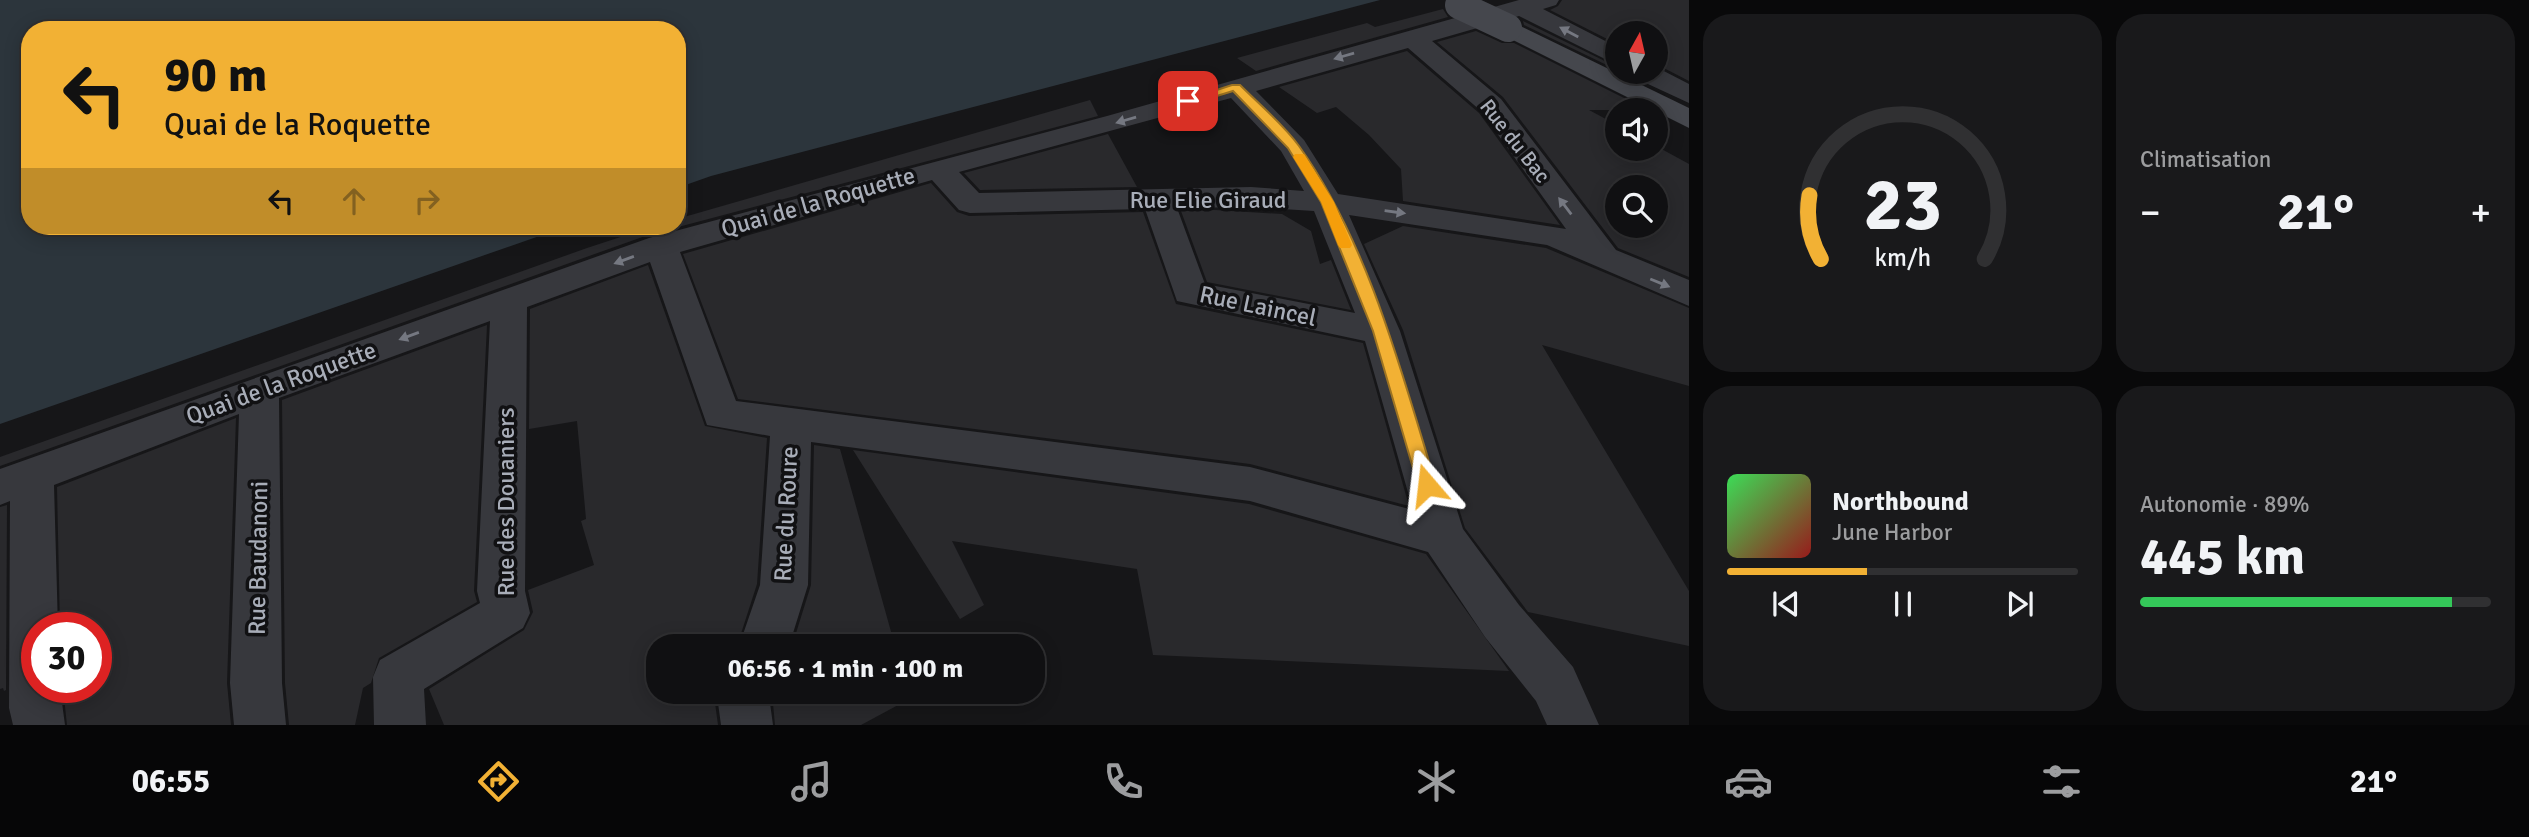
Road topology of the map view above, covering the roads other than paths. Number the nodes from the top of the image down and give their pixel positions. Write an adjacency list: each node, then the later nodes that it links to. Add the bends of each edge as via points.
1 (1449, 0): 3 (main road, bridge)
2 (1547, 0): 3 (street, Quai de la Roquette)
3 (1514, 18): 4 (street, Quai de la Roquette); 5 (street, one-way to 3); 9 (main road)
4 (1410, 37): 7 (street, Quai de la Roquette, one-way to 7); 14 (street, Rue du Bac, one-way to 4, via 1490,105)
5 (1605, 52)
6 (1668, 84): 8 (street)
7 (1236, 87): 10 (street, Quai de la Roquette, one-way to 10); 12 (street, via 1293,146)
8 (1689, 95)
9 (1689, 119)
10 (938, 168): 11 (street, Rue Elie Giraud, via 970,203); 13 (street, Quai de la Roquette)
11 (1158, 200): 12 (street, Rue Elie Giraud, via 1251,197); 17 (street, Rue Laincel, via 1190,293)
12 (1327, 202): 14 (street, Rue Elie Giraud, one-way to 14, via 1554,236); 17 (street)
13 (661, 246): 16 (street, Quai de la Roquette, one-way to 16); 19 (street, via 721,414)
14 (1607, 260): 15 (street, Rue Elie Giraud, one-way to 15)
15 (1689, 294)
16 (509, 300): 18 (street, Quai de la Roquette, one-way to 18); 26 (street, Rue des Douaniers, via 502,591 506,613 398,677)
17 (1381, 331): 21 (street)
18 (258, 390): 20 (street, Quai de la Roquette); 25 (street, Rue Baudanoni, via 256,683)
19 (791, 422): 21 (street, via 1250,484); 22 (street, Rue du Roure, via 784,585)
20 (16, 481): 24 (street)
21 (1443, 537): 28 (street, via 1502,621 1555,684)
22 (768, 634)
23 (744, 704): 27 (street)
24 (39, 725)
25 (260, 725)
26 (400, 725)
27 (747, 725)
28 (1573, 725)

